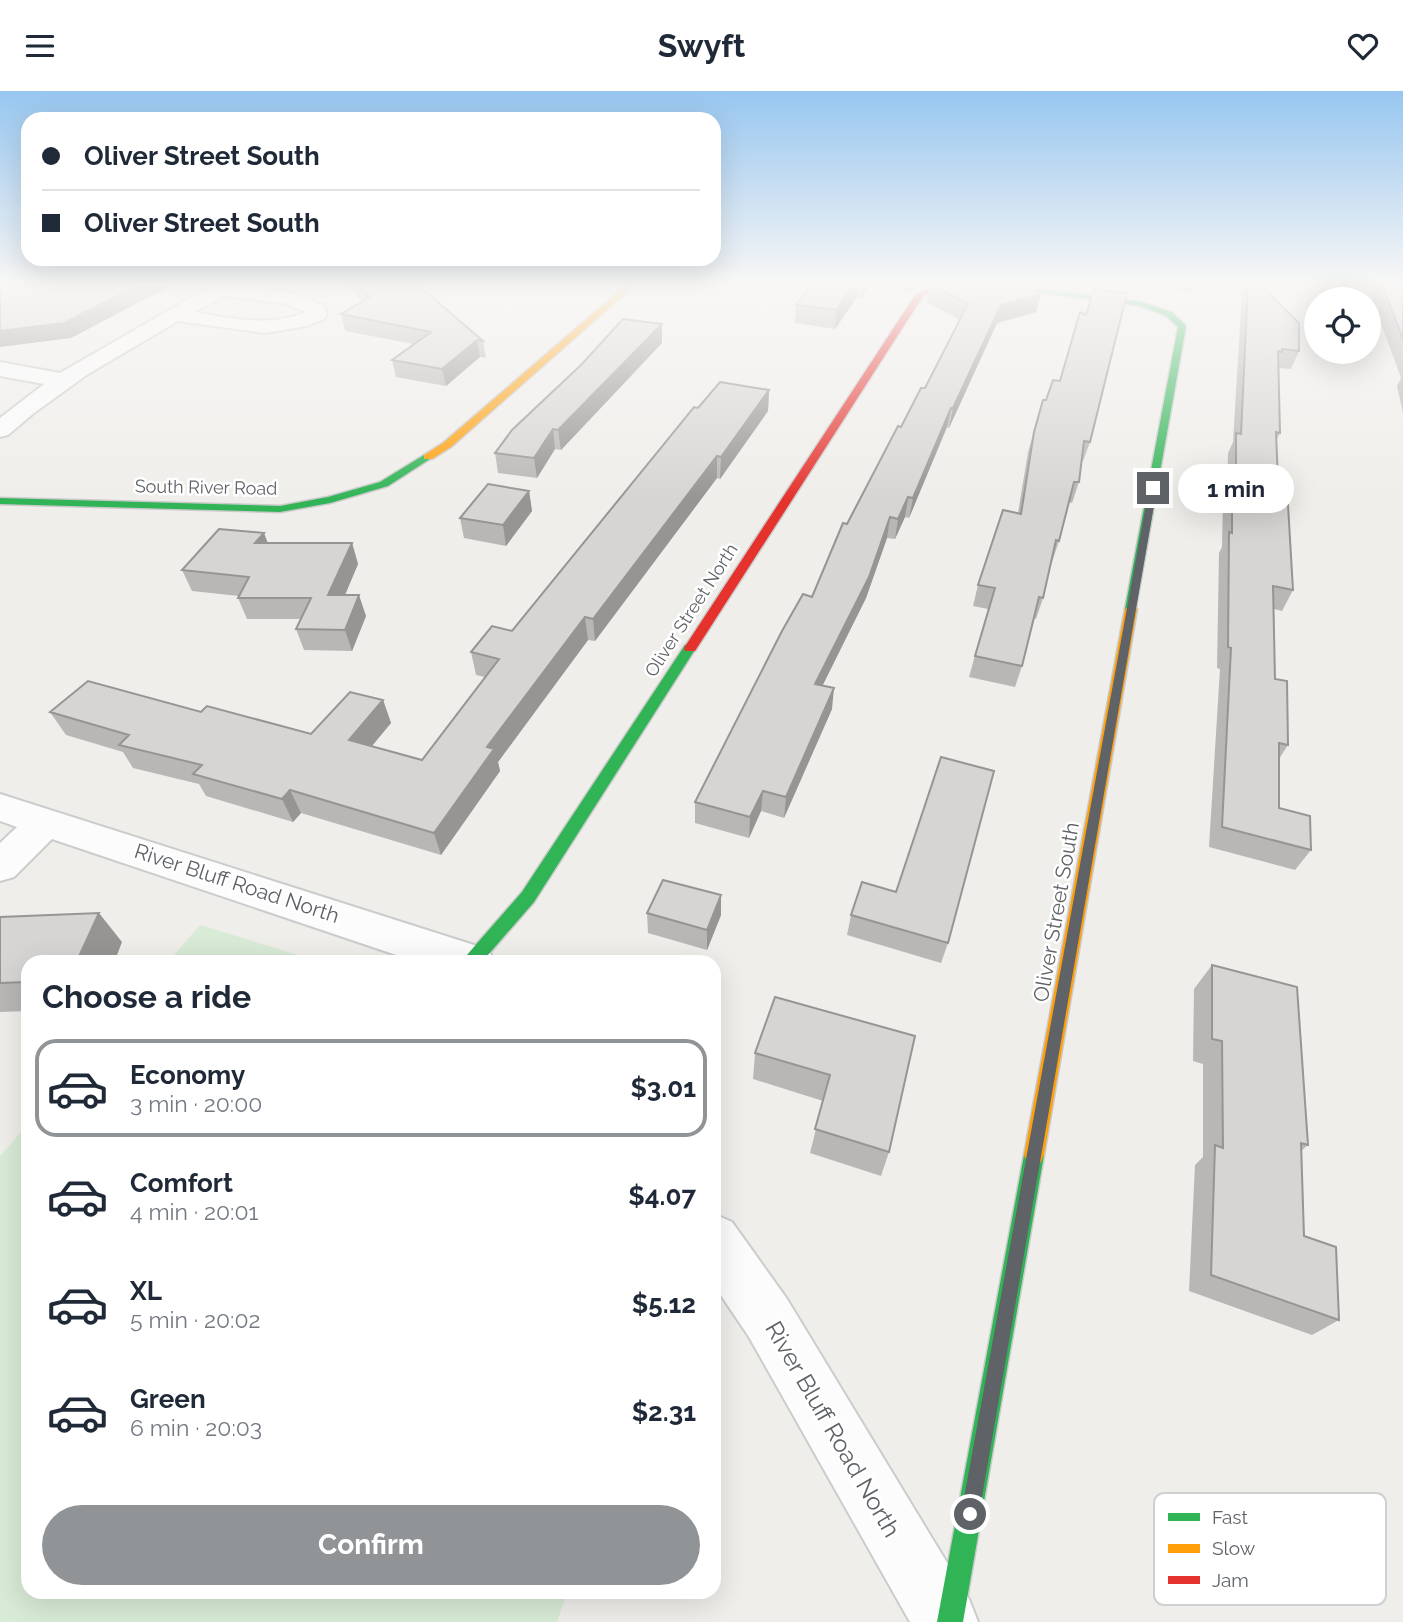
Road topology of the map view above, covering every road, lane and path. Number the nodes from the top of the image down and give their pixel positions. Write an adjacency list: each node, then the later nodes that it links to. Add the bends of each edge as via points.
1 (103, 356): 6 (street)
2 (549, 356): 8 (street, South River Road, via 447,445 384,484 330,500 280,509)
3 (880, 356): 13 (street, Oliver Street North, via 528,897)
4 (1177, 356): 15 (street, Oliver Street South)
5 (0, 369): 6 (street)
6 (61, 380): 7 (street)
7 (0, 431)
8 (0, 501)
9 (0, 807): 10 (street, River Bluff Road North)
10 (47, 821): 11 (street); 12 (street, River Bluff Road North)
11 (0, 866)
12 (452, 955)
13 (479, 955)
14 (721, 1250): 15 (street, River Bluff Road North, via 768,1318)
15 (948, 1622)

